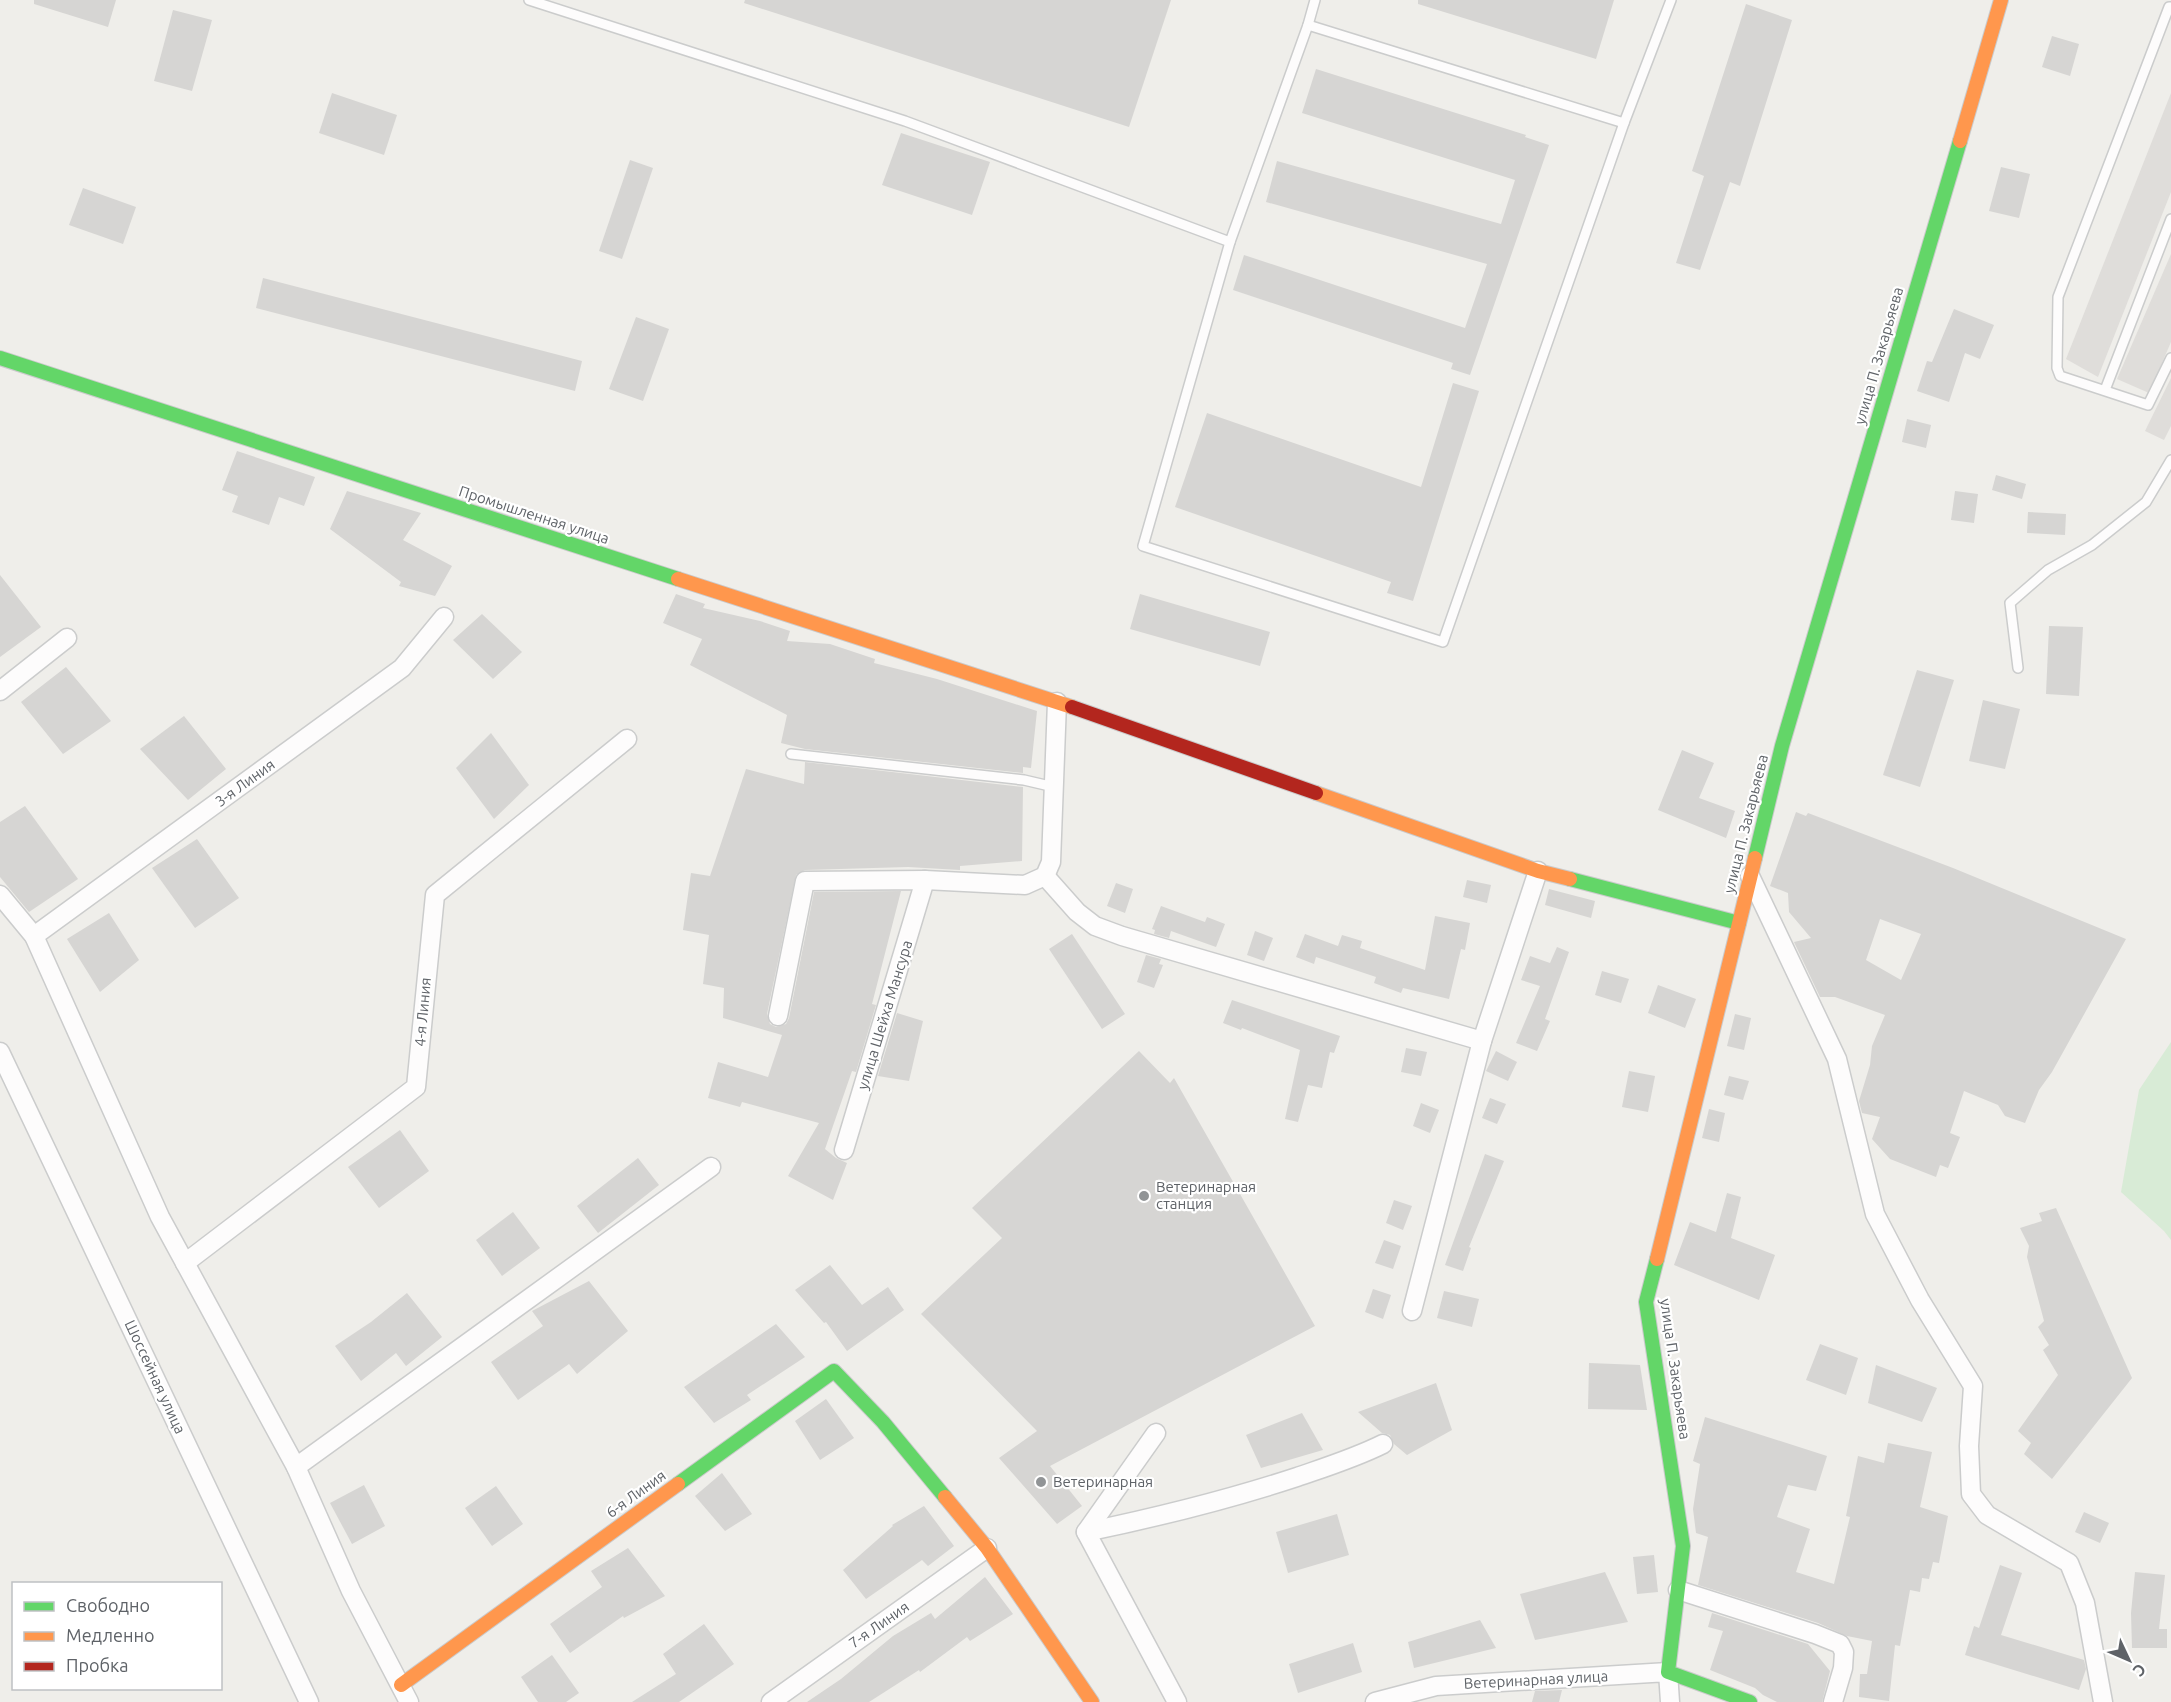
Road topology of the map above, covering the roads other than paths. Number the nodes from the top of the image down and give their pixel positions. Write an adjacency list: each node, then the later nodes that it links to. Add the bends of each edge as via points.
1 (530, 0): 9 (lane, via 904,121)
2 (1315, 0): 6 (lane)
3 (1671, 0): 7 (lane)
4 (2001, 0): 24 (street, улица П. Закарьяева, via 1782,746)
5 (2171, 7): 12 (lane, via 2058,297 2056,368 2060,376)
6 (1308, 25): 7 (lane); 9 (lane)
7 (1624, 123): 9 (lane, via 1443,642 1143,546)
8 (2171, 219): 12 (lane)
9 (1230, 242)
10 (0, 358): 18 (street, Промышленная улица)
11 (2171, 358): 12 (lane, via 2148,405)
12 (2105, 390)
13 (2171, 460): 16 (lane, via 2146,502 2092,545 2048,570 2010,603)
14 (444, 617): 28 (street, 3-я Линия, via 402,668)
15 (68, 638): 17 (street)
16 (2019, 668)
17 (0, 691)
18 (1057, 702): 21 (street); 22 (street, Промышленная улица)
19 (627, 739): 34 (street, 4-я Линия, via 435,895 416,1087)
20 (791, 754): 21 (lane, via 1024,780)
21 (1054, 787): 23 (street, via 1051,862)
22 (1538, 871): 27 (street, Промышленная улица); 30 (street)
23 (1045, 876): 25 (street, via 1025,885); 30 (street, via 1095,926)
24 (1750, 876): 27 (street, улица П. Закарьяева); 53 (street, via 1837,1059 1875,1214 1920,1300 1973,1386 1971,1494 1988,1515 2069,1563 2085,1603)
25 (926, 880): 29 (street, via 805,881); 32 (street, улица Шейха Мансура)
26 (0, 895): 28 (street)
27 (1739, 923): 41 (street, улица П. Закарьяева, via 1646,1302 1683,1546)
28 (34, 936): 34 (street, via 160,1217)
29 (778, 1016)
30 (1482, 1041): 35 (street)
31 (0, 1052): 44 (street, Шоссейная улица)
32 (844, 1150)
33 (711, 1167): 38 (street)
34 (185, 1263): 38 (street)
35 (1412, 1311)
36 (1156, 1433): 39 (street)
37 (1383, 1444): 39 (street, via 1358,1457 1257,1490 1168,1515)
38 (296, 1467): 43 (street, via 351,1591)
39 (1086, 1532): 48 (street)
40 (987, 1548): 43 (street, 6-я Линия, via 883,1422 834,1371); 46 (street, 7-я Линия); 47 (street)
41 (1678, 1590): 42 (street, улица П. Закарьяева); 52 (street, via 1840,1644 1843,1668)
42 (1668, 1672): 49 (street, Ветеринарная улица, via 1436,1686); 50 (street); 51 (street)
43 (401, 1685): 45 (street)
44 (309, 1702)
45 (409, 1702)
46 (771, 1702)
47 (1092, 1702)
48 (1177, 1702)
49 (1375, 1702)
50 (1670, 1702)
51 (1750, 1702)
52 (1833, 1702)
53 (2103, 1702)

